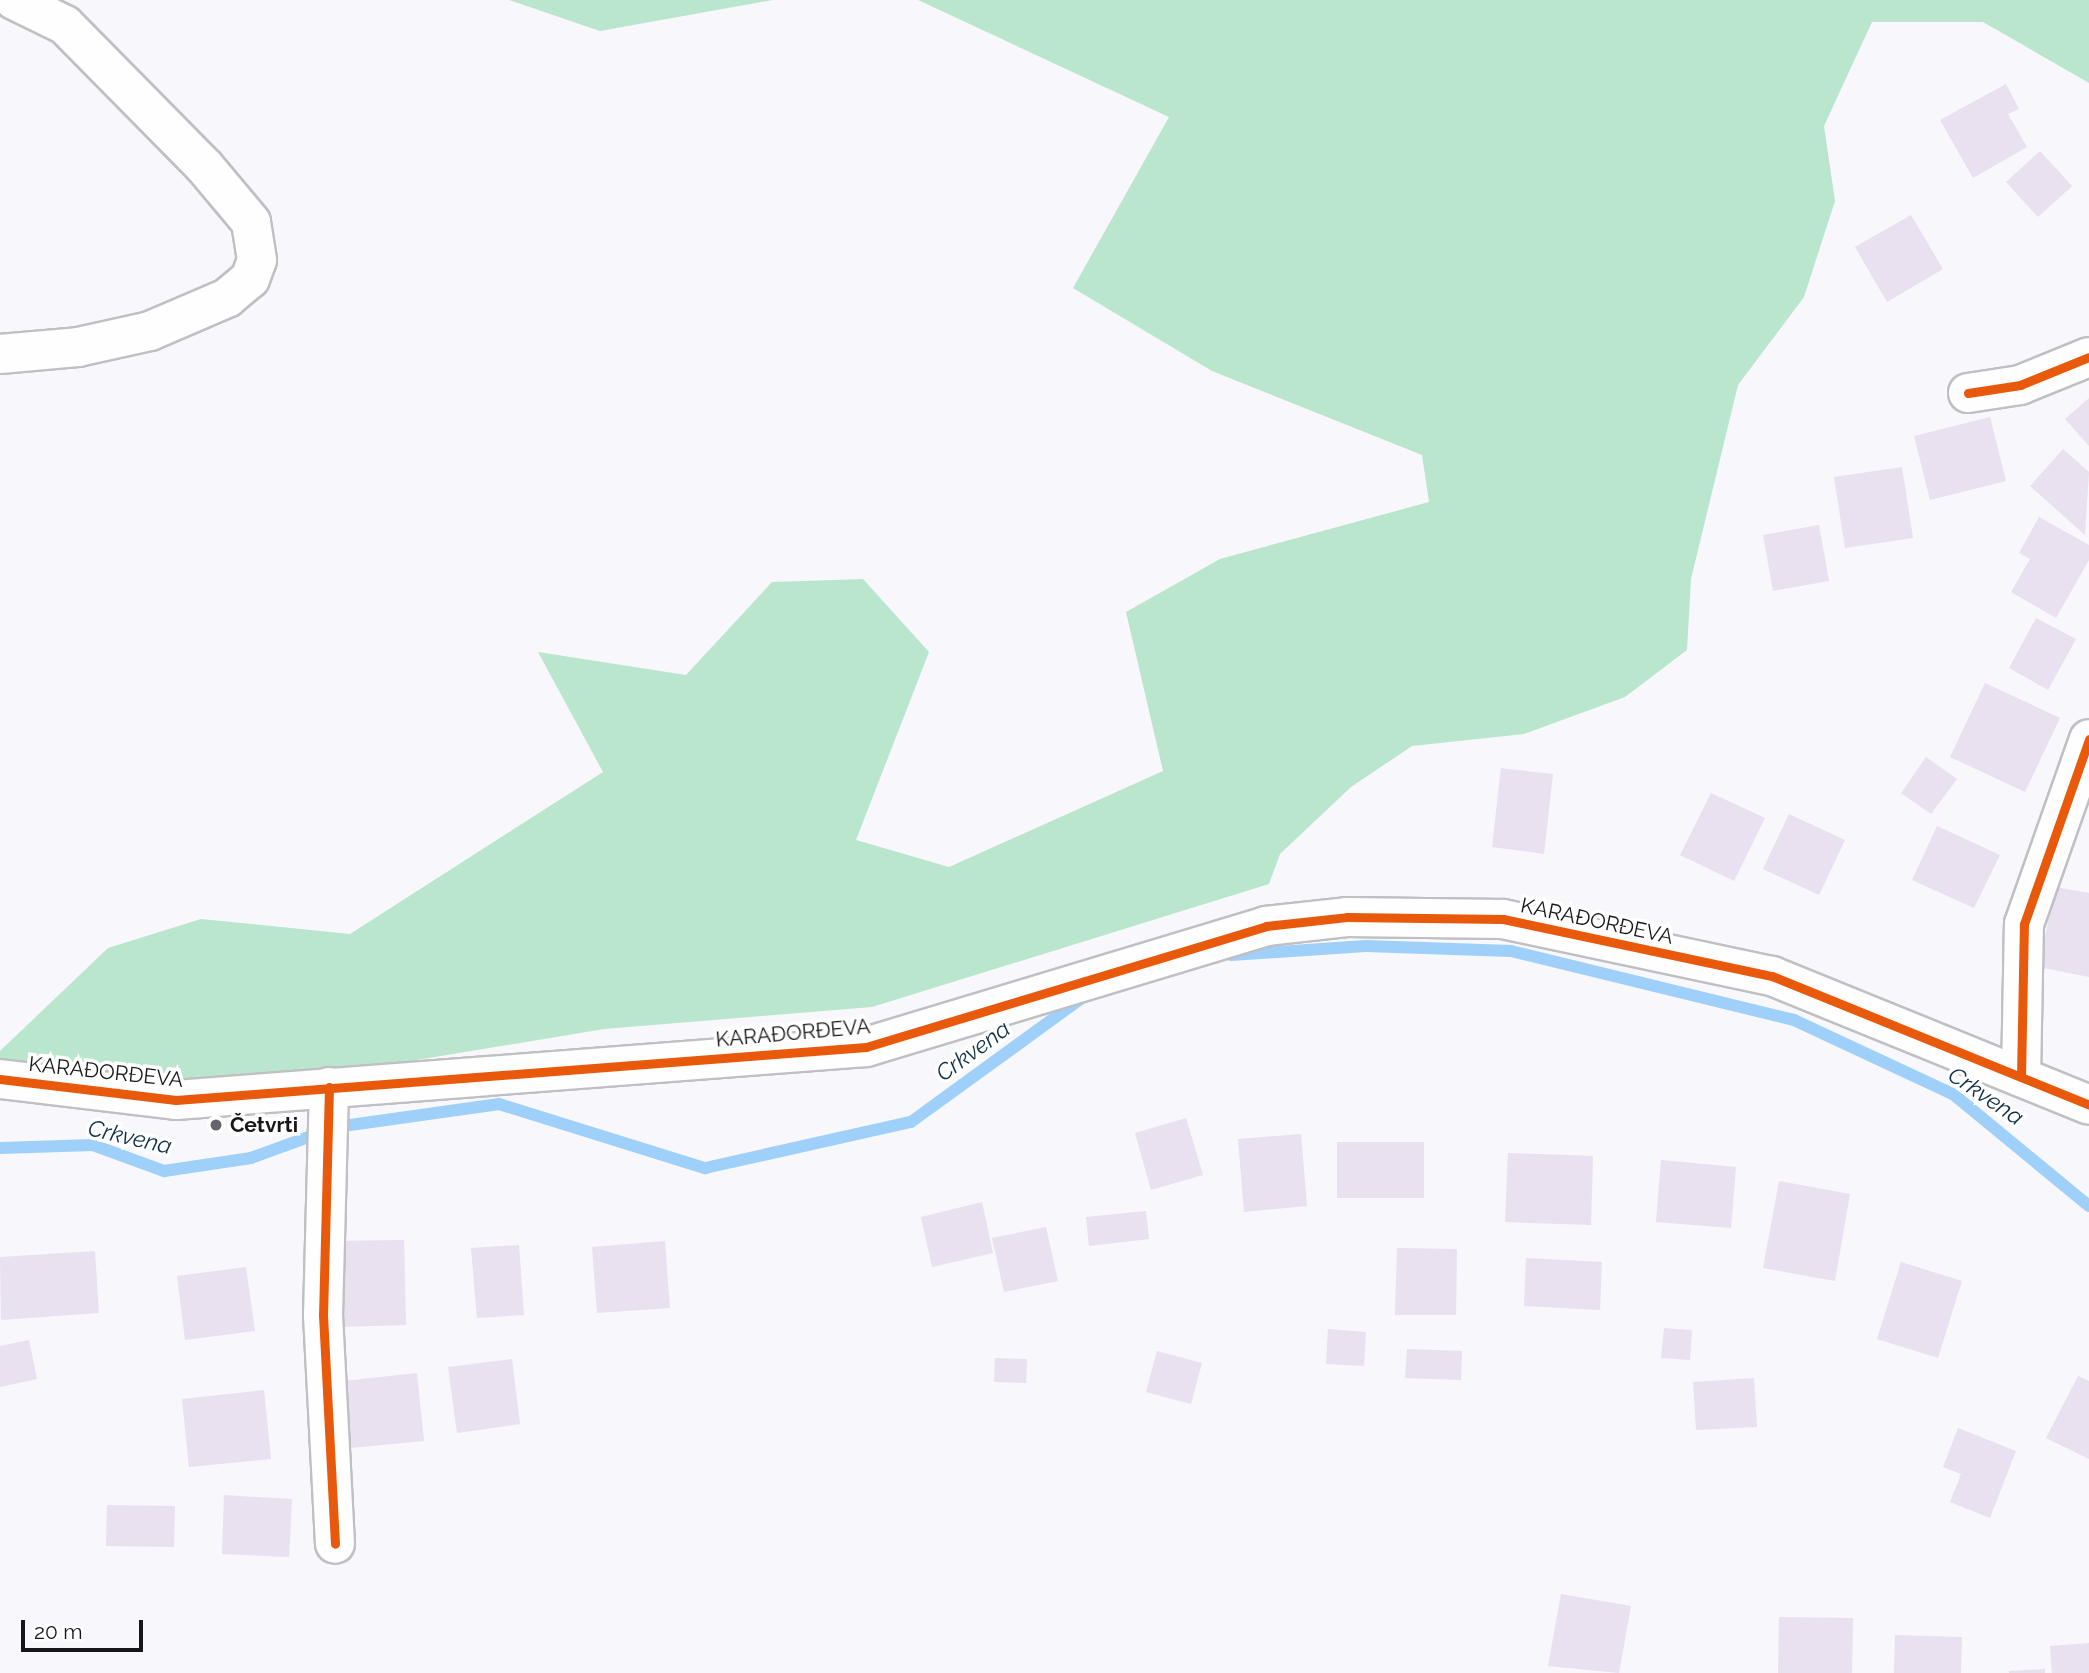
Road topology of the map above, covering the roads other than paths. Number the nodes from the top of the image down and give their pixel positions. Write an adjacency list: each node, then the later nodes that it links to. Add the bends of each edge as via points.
1 (14, 0): 2 (main road, via 65,25 204,166 251,222 257,260 250,279 227,298 150,331 78,347)
2 (0, 354)
3 (2089, 357): 4 (main road, via 2020,385)
4 (1968, 393)
5 (2089, 739): 6 (main road, via 2024,924)
6 (2021, 1077): 8 (main road, KARAĐORĐEVA, via 1772,976 1503,919 1347,917 1266,926 946,1028 866,1047); 9 (main road, KARAĐORĐEVA)
7 (0, 1079): 8 (main road, KARAĐORĐEVA, via 176,1100)
8 (329, 1100): 10 (main road, via 323,1315)
9 (2089, 1105)
10 (335, 1544)

